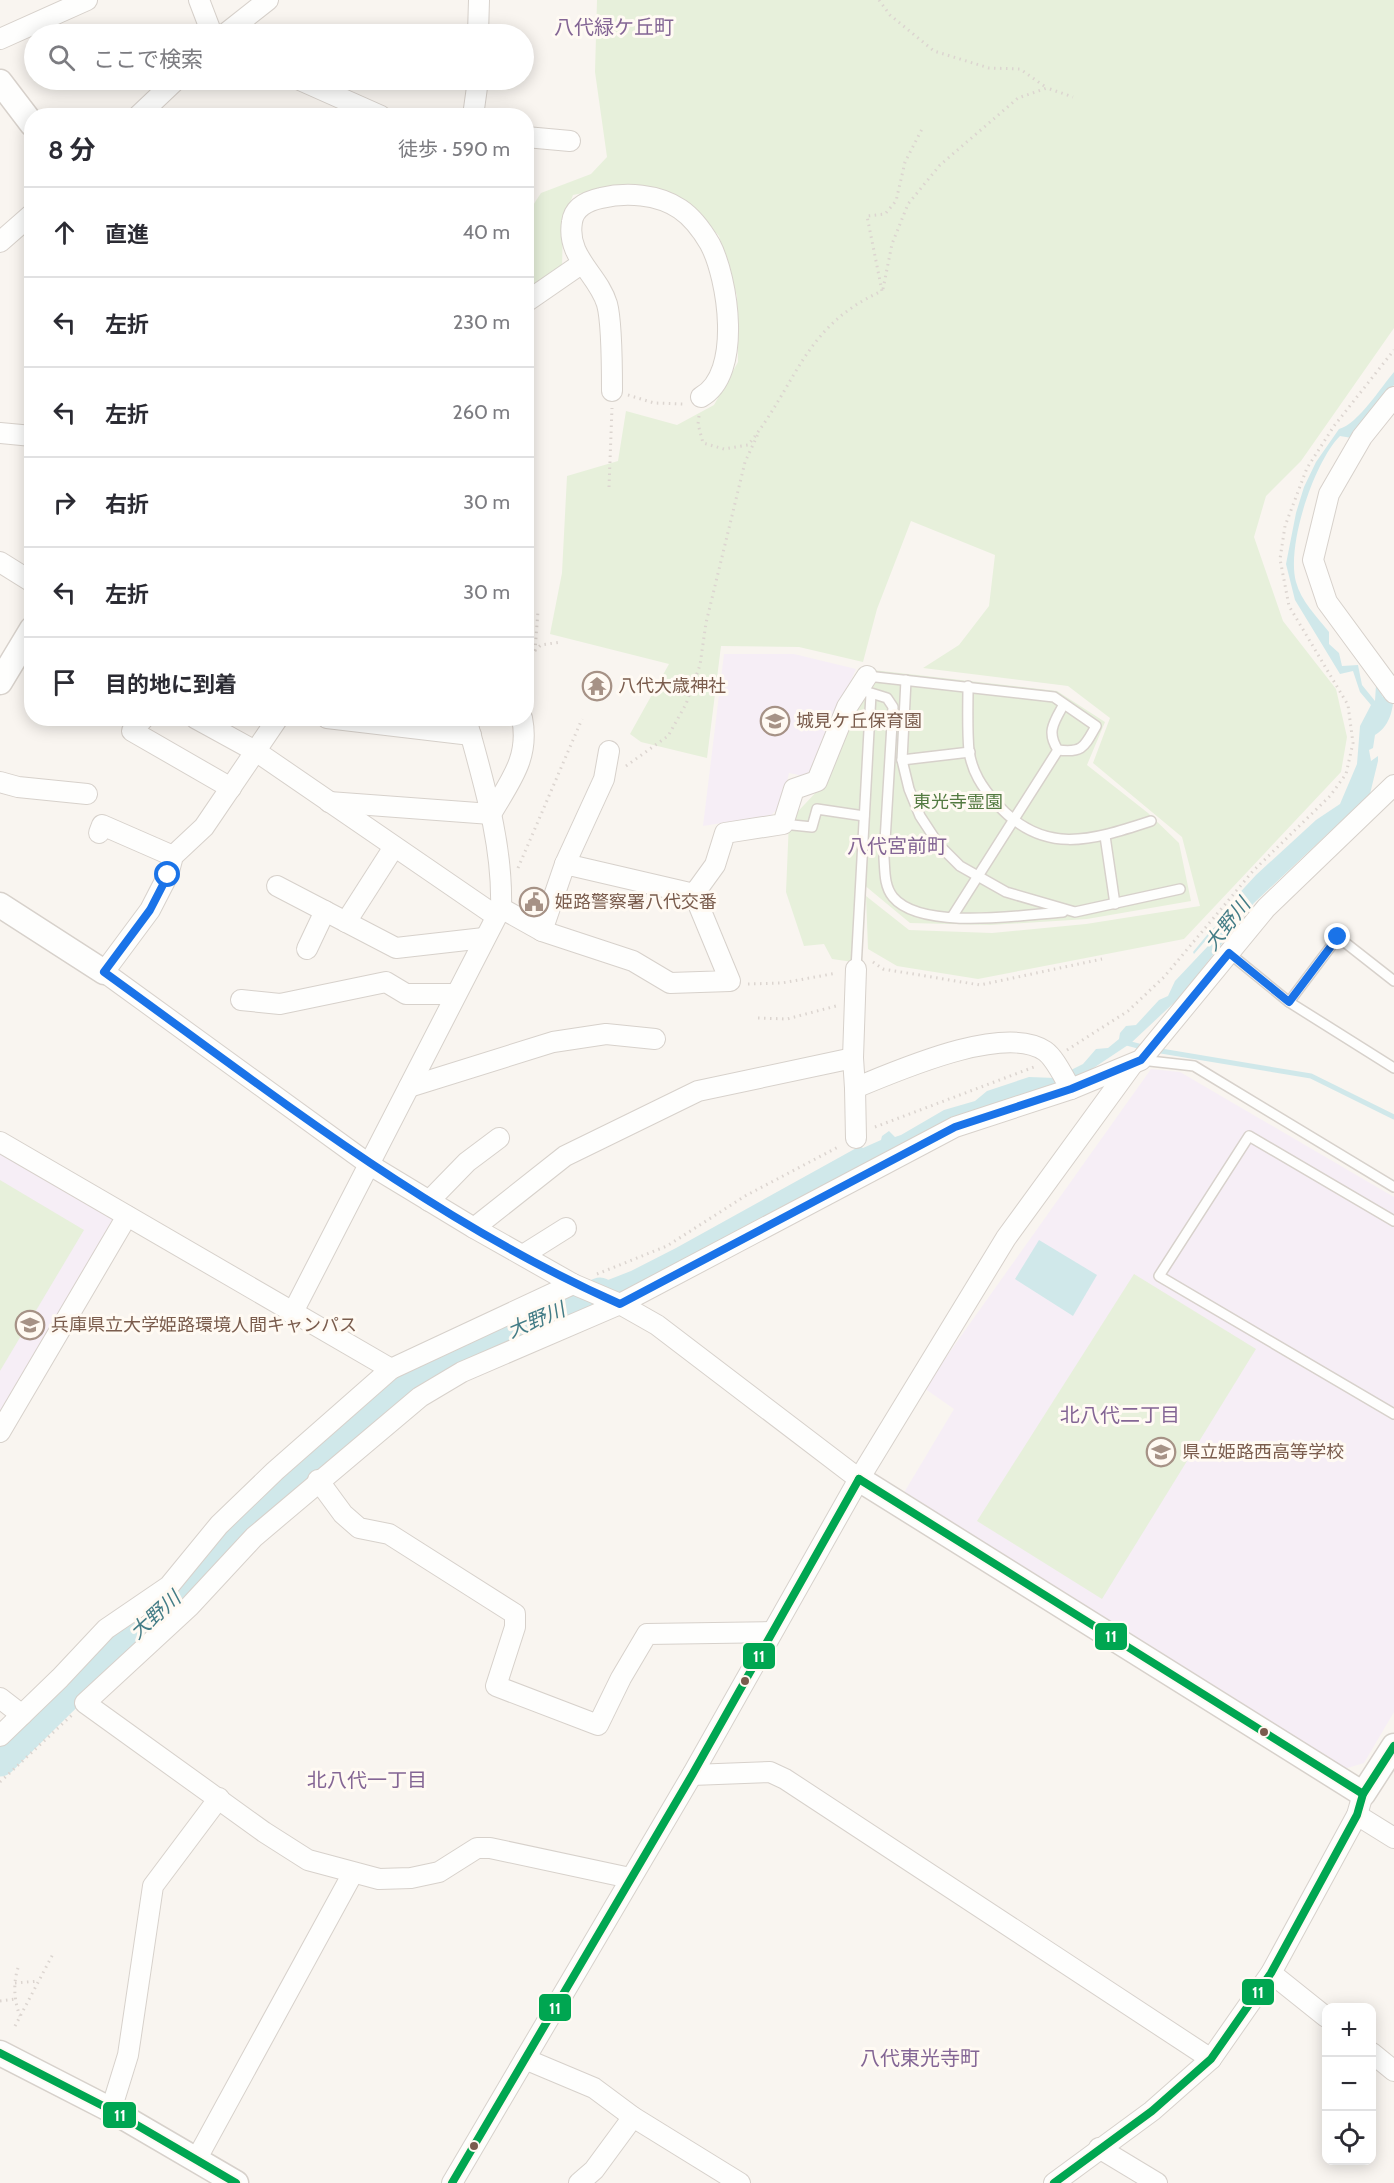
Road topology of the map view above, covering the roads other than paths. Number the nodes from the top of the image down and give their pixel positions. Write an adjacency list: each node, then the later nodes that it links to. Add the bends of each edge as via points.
1 (87, 0): 5 (street)
2 (199, 0): 6 (street)
3 (268, 0): 7 (street)
4 (479, 0): 8 (street)
5 (33, 24)
6 (208, 24)
7 (238, 24)
8 (478, 24)
9 (24, 28): 10 (street)
10 (0, 39)
11 (0, 82): 18 (street)
12 (165, 90): 15 (street)
13 (322, 90): 16 (street)
14 (477, 90): 17 (street)
15 (146, 108)
16 (363, 108)
17 (474, 108)
18 (24, 114)
19 (534, 138): 20 (street)
20 (570, 141)
21 (24, 221): 22 (street)
22 (0, 242)
23 (581, 264): 24 (street); 25 (street, via 607,304); 27 (street, via 572,243 572,222 576,209 591,200 622,193 650,198 680,209 697,225 710,244 726,291 728,321 723,370)
24 (534, 296)
25 (612, 391)
26 (1394, 397): 37 (street, via 1362,437 1329,494 1313,560 1327,602)
27 (702, 398)
28 (0, 433): 29 (street)
29 (24, 435)
30 (0, 562): 31 (street)
31 (24, 577)
32 (24, 642): 34 (street)
33 (906, 680): 35 (lane); 36 (lane); 49 (lane)
34 (0, 682)
35 (865, 686): 56 (lane); 59 (street, via 817,781 794,789); 74 (lane, via 887,698 892,707 885,880 893,897 907,909)
36 (968, 686): 38 (lane, via 1054,696); 48 (lane)
37 (1391, 690)
38 (1064, 704): 45 (lane, via 1050,729); 45 (lane, via 1096,726 1085,746 1074,752)
39 (137, 726): 52 (street, via 132,731)
40 (210, 726): 47 (street)
41 (273, 726): 47 (street)
42 (452, 726): 44 (street)
43 (524, 726): 55 (street, via 523,758)
44 (468, 727): 55 (street)
45 (1058, 750): 58 (lane)
46 (609, 751): 64 (street, via 604,779)
47 (257, 752): 52 (street); 54 (street)
48 (969, 752): 49 (lane); 58 (lane, via 979,784)
49 (902, 760): 65 (lane, via 920,816 939,845)
50 (0, 782): 53 (street)
51 (1394, 785): 79 (street, via 1266,908)
52 (231, 788): 63 (street, via 204,827)
53 (87, 794)
54 (329, 802): 55 (street); 62 (street)
55 (491, 814): 72 (street, via 500,863)
56 (864, 816): 59 (lane, via 817,810 812,827); 80 (lane)
57 (1151, 821): 61 (lane)
58 (1012, 822): 61 (lane, via 1038,836 1068,840); 65 (lane)
59 (783, 824): 68 (street, via 725,833 715,865)
60 (99, 833): 63 (street, via 102,825)
61 (1105, 836): 69 (lane)
62 (394, 847): 72 (street); 75 (street)
63 (173, 856): 81 (street, via 150,910)
64 (565, 864): 68 (street); 76 (street)
65 (977, 877): 73 (lane, via 1006,892); 74 (lane)
66 (277, 886): 71 (street)
67 (1180, 889): 69 (lane)
68 (694, 894): 76 (street, via 730,981 670,983 633,961)
69 (1115, 904): 73 (lane)
70 (0, 905): 81 (street)
71 (326, 911): 75 (street); 78 (street)
72 (498, 912): 76 (street); 77 (street)
73 (1074, 912): 74 (lane)
74 (952, 917)
75 (346, 922): 77 (street, via 396,948)
76 (542, 931)
77 (484, 938): 83 (street)
78 (307, 950)
79 (1229, 953): 85 (lane); 88 (street)
80 (857, 960): 87 (street)
81 (104, 972): 96 (street)
82 (1394, 981): 85 (lane, via 1338,937)
83 (456, 994): 84 (street, via 406,994 386,982 280,1004); 90 (street)
84 (241, 1000)
85 (1289, 1002): 89 (lane)
86 (655, 1039): 90 (street, via 606,1034 553,1041)
87 (853, 1058): 91 (street); 101 (street, via 698,1091 565,1156)
88 (1136, 1062): 92 (street); 97 (lane, via 1194,1066); 110 (street, via 1006,1238)
89 (1394, 1068)
90 (409, 1087): 96 (street)
91 (855, 1088): 92 (street, via 933,1056 1011,1041 1045,1051); 94 (street)
92 (1071, 1089): 105 (street, via 955,1127)
93 (499, 1138): 98 (street, via 467,1162)
94 (856, 1138)
95 (0, 1142): 99 (street)
96 (370, 1165): 98 (street); 106 (street)
97 (1394, 1187)
98 (429, 1201): 101 (street)
99 (127, 1216): 106 (street); 109 (street)
100 (1394, 1221): 108 (lane, via 1249,1136 1159,1276)
101 (474, 1228): 103 (street)
102 (566, 1228): 103 (street)
103 (523, 1255): 104 (street)
104 (578, 1285): 105 (street); 107 (street)
105 (620, 1304): 110 (street, via 657,1325); 111 (street, via 445,1382 420,1397)
106 (292, 1314): 107 (street)
107 (391, 1369): 114 (street, via 274,1471 219,1525 169,1586 106,1629)
108 (1394, 1414)
109 (0, 1432)
110 (859, 1479): 112 (street); 119 (street)
111 (318, 1480): 112 (street, via 342,1514 359,1528 389,1534 514,1614 515,1626 496,1686 598,1725 647,1635); 118 (street, via 254,1537 189,1607 85,1703)
112 (772, 1632): 117 (street)
113 (0, 1698): 114 (street)
114 (22, 1715): 115 (street)
115 (0, 1736)
116 (1393, 1749): 119 (street)
117 (692, 1775): 122 (street); 128 (street, via 770,1772 785,1779)
118 (219, 1798): 121 (street, via 308,1860); 130 (street, via 153,1886 128,2055)
119 (1360, 1804): 120 (street); 123 (street)
120 (1394, 1838)
121 (353, 1873): 122 (street, via 379,1879 411,1878 439,1872 477,1848 490,1848); 133 (street)
122 (630, 1878): 127 (street)
123 (1271, 1973): 124 (street); 128 (street)
124 (1322, 2014)
125 (0, 2053): 130 (street)
126 (1376, 2057): 129 (street)
127 (525, 2059): 131 (street, via 594,2088); 135 (street)
128 (1211, 2059): 132 (street, via 1152,2111)
129 (1394, 2071)
130 (111, 2110): 133 (street)
131 (633, 2117): 136 (street, via 594,2170); 137 (street)
132 (1099, 2148): 138 (street); 139 (street)
133 (196, 2160): 134 (street)
134 (236, 2183)
135 (452, 2183)
136 (579, 2183)
137 (740, 2183)
138 (1054, 2183)
139 (1157, 2183)

